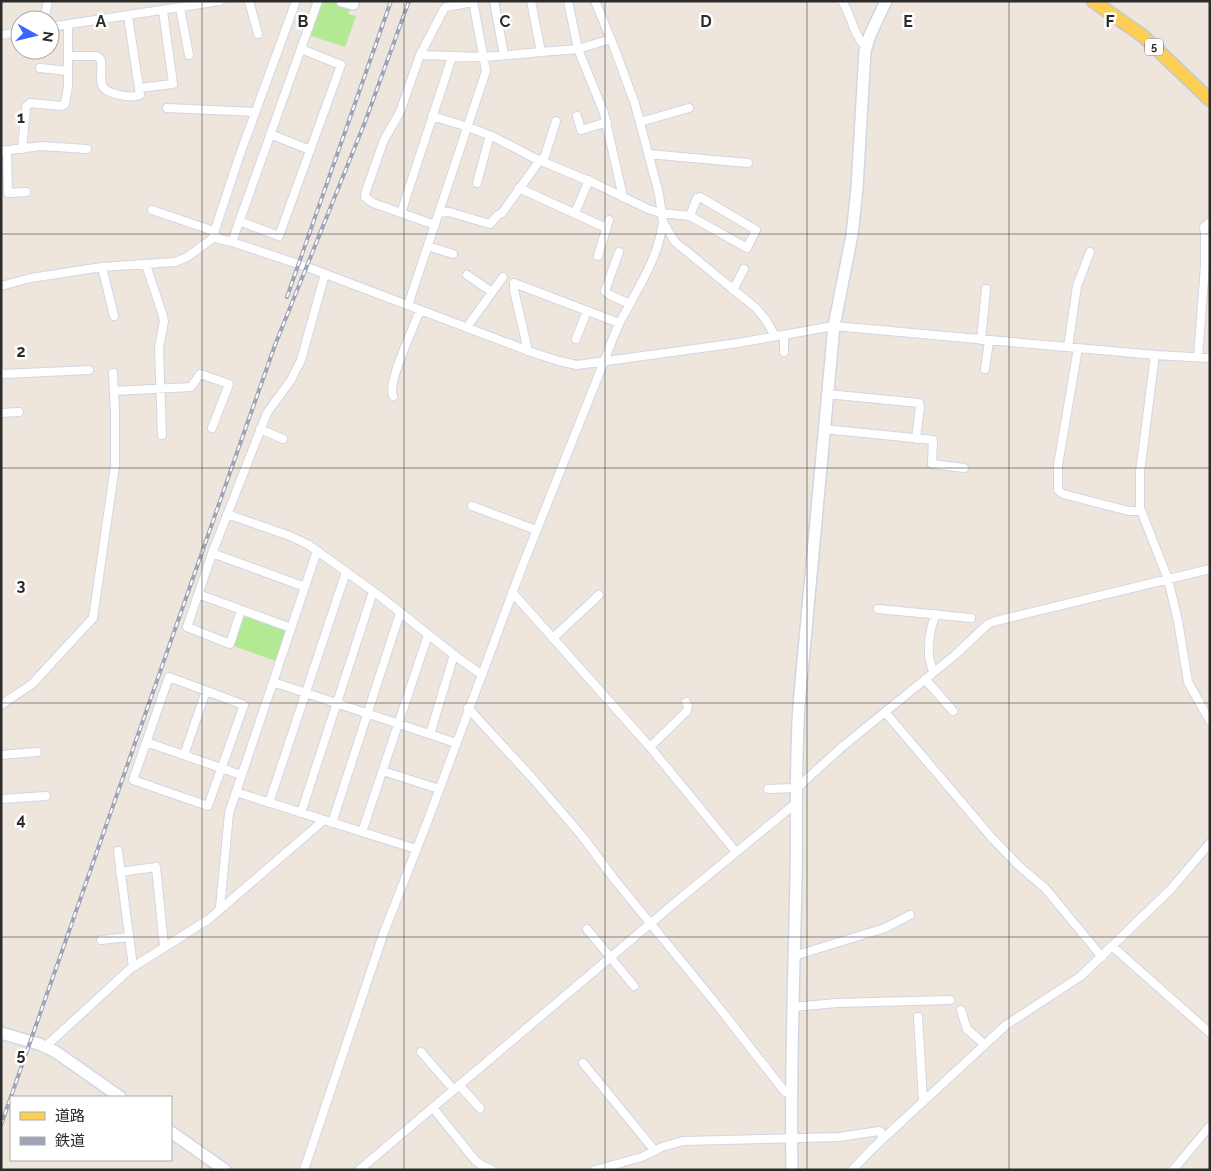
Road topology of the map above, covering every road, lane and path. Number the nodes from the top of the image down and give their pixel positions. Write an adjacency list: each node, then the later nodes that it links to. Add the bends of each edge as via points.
1 (220, 1): 13 (street)
2 (249, 1): 18 (street)
3 (296, 1): 36 (street)
4 (318, 1): 21 (street)
5 (494, 1): 25 (street)
6 (531, 1): 23 (street)
7 (568, 1): 22 (street)
8 (595, 1): 19 (street)
9 (842, 1): 20 (street, via 859,40)
10 (886, 1): 20 (street)
11 (1092, 1): 33 (main road, 5, via 1143,36)
12 (473, 2): 27 (street, via 444,9); 29 (street)
13 (180, 8): 14 (street); 24 (street)
14 (163, 11): 15 (street); 32 (street, via 173,84)
15 (128, 16): 16 (street); 32 (street)
16 (68, 25): 17 (street); 26 (street)
17 (60, 26)
18 (258, 34)
19 (610, 39): 22 (street); 41 (street)
20 (866, 47): 90 (street, via 853,225)
21 (301, 49): 43 (street); 47 (street, via 341,65)
22 (578, 49): 23 (street); 40 (street)
23 (541, 52): 25 (street)
24 (189, 55)
25 (504, 55): 29 (street)
26 (69, 56): 31 (street); 32 (street, via 100,58 105,89 137,97)
27 (420, 56): 28 (street); 58 (street, via 365,194 370,202)
28 (452, 57): 29 (street); 37 (street)
29 (484, 57): 42 (street, via 486,71)
30 (40, 68): 31 (street)
31 (68, 71): 45 (street, via 65,104 30,103 26,107)
32 (139, 88)
33 (1210, 100)
34 (167, 108): 36 (street)
35 (689, 108): 41 (street)
36 (255, 112): 67 (street)
37 (432, 116): 42 (street); 58 (street)
38 (577, 116): 40 (street, via 581,130)
39 (556, 121): 50 (street)
40 (606, 122): 56 (street)
41 (640, 122): 49 (street)
42 (468, 127): 44 (street); 59 (street)
43 (270, 134): 47 (street); 63 (street)
44 (490, 135): 50 (street); 53 (street)
45 (22, 149): 46 (street, via 41,146); 48 (street)
46 (87, 149)
47 (310, 150): 63 (street, via 279,236)
48 (4, 151): 55 (street, via 8,193)
49 (648, 154): 51 (street); 61 (street)
50 (541, 161): 52 (street); 54 (street)
51 (748, 163)
52 (589, 180): 56 (street); 60 (street)
53 (477, 183)
54 (519, 188): 59 (street, via 490,224 449,212); 60 (street)
55 (26, 192)
56 (623, 197): 61 (street)
57 (152, 210): 67 (street)
58 (401, 213): 66 (street)
59 (440, 213): 66 (street)
60 (575, 213): 73 (street, via 608,224)
61 (661, 213): 62 (street); 64 (street)
62 (690, 216): 62 (street, via 747,248 756,230 700,197)
63 (239, 221): 68 (street)
64 (663, 222): 82 (street, via 675,242); 84 (street, via 655,256)
65 (1210, 222): 101 (street, via 1204,228 1205,266)
66 (435, 226): 69 (street)
67 (215, 234): 68 (street, via 219,239); 74 (street, via 188,257)
68 (232, 242): 77 (street)
69 (428, 246): 72 (street); 85 (street)
70 (619, 252): 84 (street, via 606,291)
71 (1090, 252): 96 (street, via 1077,286)
72 (453, 254)
73 (598, 256)
74 (146, 264): 75 (street); 108 (street, via 164,321 159,348)
75 (102, 267): 80 (street); 88 (street)
76 (744, 269): 82 (street)
77 (325, 274): 85 (street); 115 (street, via 301,360)
78 (467, 275): 83 (street)
79 (503, 277): 83 (street)
80 (1, 286)
81 (986, 289): 95 (street)
82 (733, 290): 93 (street, via 761,313)
83 (492, 292): 91 (street)
84 (630, 304): 89 (street)
85 (408, 305): 86 (street)
86 (420, 310): 91 (street); 111 (street, via 394,376)
87 (587, 311): 89 (street); 94 (street); 98 (street, via 514,283)
88 (114, 316)
89 (619, 323): 103 (street)
90 (834, 326): 92 (street); 95 (street); 110 (street)
91 (467, 327): 98 (street)
92 (784, 335): 93 (street); 99 (street)
93 (775, 336): 103 (street)
94 (576, 339)
95 (985, 340): 96 (street); 104 (street)
96 (1068, 347): 97 (street)
97 (1078, 348): 100 (street); 122 (street, via 1058,465 1058,490 1118,509 1135,511)
98 (528, 351): 103 (street, via 576,365)
99 (784, 352)
100 (1155, 355): 101 (street); 122 (street, via 1140,472)
101 (1198, 357): 102 (street)
102 (1210, 358)
103 (604, 361): 124 (street)
104 (985, 369)
105 (89, 370): 106 (street)
106 (1, 372)
107 (113, 373): 109 (street)
108 (161, 388): 109 (street); 114 (street, via 190,387 200,374 229,384); 117 (street)
109 (114, 391): 152 (street, via 114,466 93,618 32,684)
110 (827, 394): 116 (street); 119 (street, via 919,403)
111 (393, 396)
112 (19, 412): 113 (street)
113 (1, 413)
114 (212, 428)
115 (260, 429): 118 (street); 123 (street)
116 (824, 429): 119 (street); 169 (street, via 799,705)
117 (162, 435)
118 (283, 438)
119 (916, 439): 120 (street, via 933,440 932,464)
120 (964, 468)
121 (472, 506): 124 (street)
122 (1140, 508): 129 (street)
123 (227, 514): 125 (street, via 290,536); 126 (street)
124 (536, 530): 132 (street)
125 (317, 551): 128 (street); 130 (street)
126 (212, 552): 130 (street); 133 (street)
127 (1210, 569): 129 (street)
128 (346, 572): 131 (street); 149 (street)
129 (1168, 579): 144 (street, via 988,624); 157 (street, via 1188,682)
130 (304, 587): 140 (street)
131 (373, 592): 137 (street); 151 (street)
132 (512, 592): 142 (street); 145 (street)
133 (198, 594): 136 (street); 136 (street, via 187,627 230,644)
134 (599, 596): 142 (street)
135 (878, 609): 138 (street)
136 (241, 610): 140 (street)
137 (400, 613): 141 (street); 156 (street)
138 (936, 614): 139 (street); 144 (street, via 929,648)
139 (971, 618)
140 (291, 628): 147 (street)
141 (428, 634): 143 (street); 158 (street)
142 (553, 638): 162 (street)
143 (454, 655): 145 (street); 159 (street)
144 (934, 672): 146 (street)
145 (481, 674): 153 (street)
146 (925, 679): 154 (street); 155 (street)
147 (273, 682): 149 (street); 168 (street)
148 (206, 691): 160 (street, via 169,677); 165 (street); 166 (street, via 244,706)
149 (305, 693): 151 (street); 175 (street)
150 (686, 702): 162 (street, via 687,711)
151 (337, 704): 156 (street); 177 (street)
152 (1, 705)
153 (468, 708): 161 (street); 187 (street, via 582,836)
154 (953, 711)
155 (885, 712): 169 (street); 195 (street, via 997,843 1045,888)
156 (367, 714): 158 (street); 178 (street)
157 (1210, 721)
158 (399, 724): 159 (street); 167 (street)
159 (430, 734): 161 (street)
160 (146, 742): 165 (street); 166 (street, via 133,780 208,806)
161 (456, 743): 170 (street)
162 (650, 747): 183 (street)
163 (37, 752): 164 (street)
164 (1, 755)
165 (184, 755): 166 (street)
166 (222, 768): 168 (street)
167 (383, 771): 170 (street); 179 (street)
168 (241, 775): 172 (street)
169 (797, 787): 171 (street); 176 (street)
170 (439, 789): 181 (street)
171 (768, 789)
172 (236, 792): 175 (street); 185 (street, via 228,821)
173 (46, 796): 174 (street)
174 (1, 799)
175 (269, 803): 177 (street)
176 (796, 803): 183 (street); 193 (street)
177 (301, 813): 178 (street)
178 (328, 822): 179 (street); 185 (street)
179 (362, 832): 181 (street)
180 (1210, 843): 192 (street)
181 (416, 849): 220 (street, via 384,932)
182 (118, 851): 184 (street)
183 (736, 852): 187 (street)
184 (120, 872): 189 (street); 191 (street, via 156,868)
185 (220, 908): 191 (street, via 209,919)
186 (910, 916): 193 (street, via 885,928)
187 (650, 923): 194 (street); 209 (street, via 785,1092)
188 (587, 929): 194 (street)
189 (129, 937): 190 (street); 196 (street)
190 (101, 940)
191 (164, 946): 196 (street)
192 (1113, 947): 195 (street); 203 (street)
193 (794, 956): 199 (street)
194 (610, 957): 197 (street); 208 (street)
195 (1102, 958): 204 (street)
196 (133, 967): 205 (street)
197 (634, 986)
198 (950, 1000): 199 (street)
199 (793, 1007): 209 (street)
200 (961, 1010): 204 (street, via 968,1029)
201 (918, 1017): 211 (street)
202 (1, 1032): 205 (street)
203 (1210, 1033)
204 (984, 1044): 211 (street)
205 (45, 1047): 210 (street)
206 (421, 1052): 208 (street)
207 (583, 1063): 218 (street)
208 (457, 1087): 212 (street); 213 (street)
209 (791, 1095): 216 (street)
210 (119, 1096)
211 (923, 1100): 217 (street)
212 (433, 1108): 221 (street); 222 (street, via 475,1160)
213 (480, 1108)
214 (1210, 1126): 226 (street)
215 (172, 1133): 219 (street)
216 (791, 1138): 217 (street, via 839,1137 879,1131); 218 (street, via 683,1141); 224 (street)
217 (882, 1139): 225 (street)
218 (655, 1151): 223 (street)
219 (225, 1170)
220 (304, 1170)
221 (359, 1170)
222 (492, 1170)
223 (595, 1170)
224 (792, 1170)
225 (852, 1170)
226 (1172, 1170)

